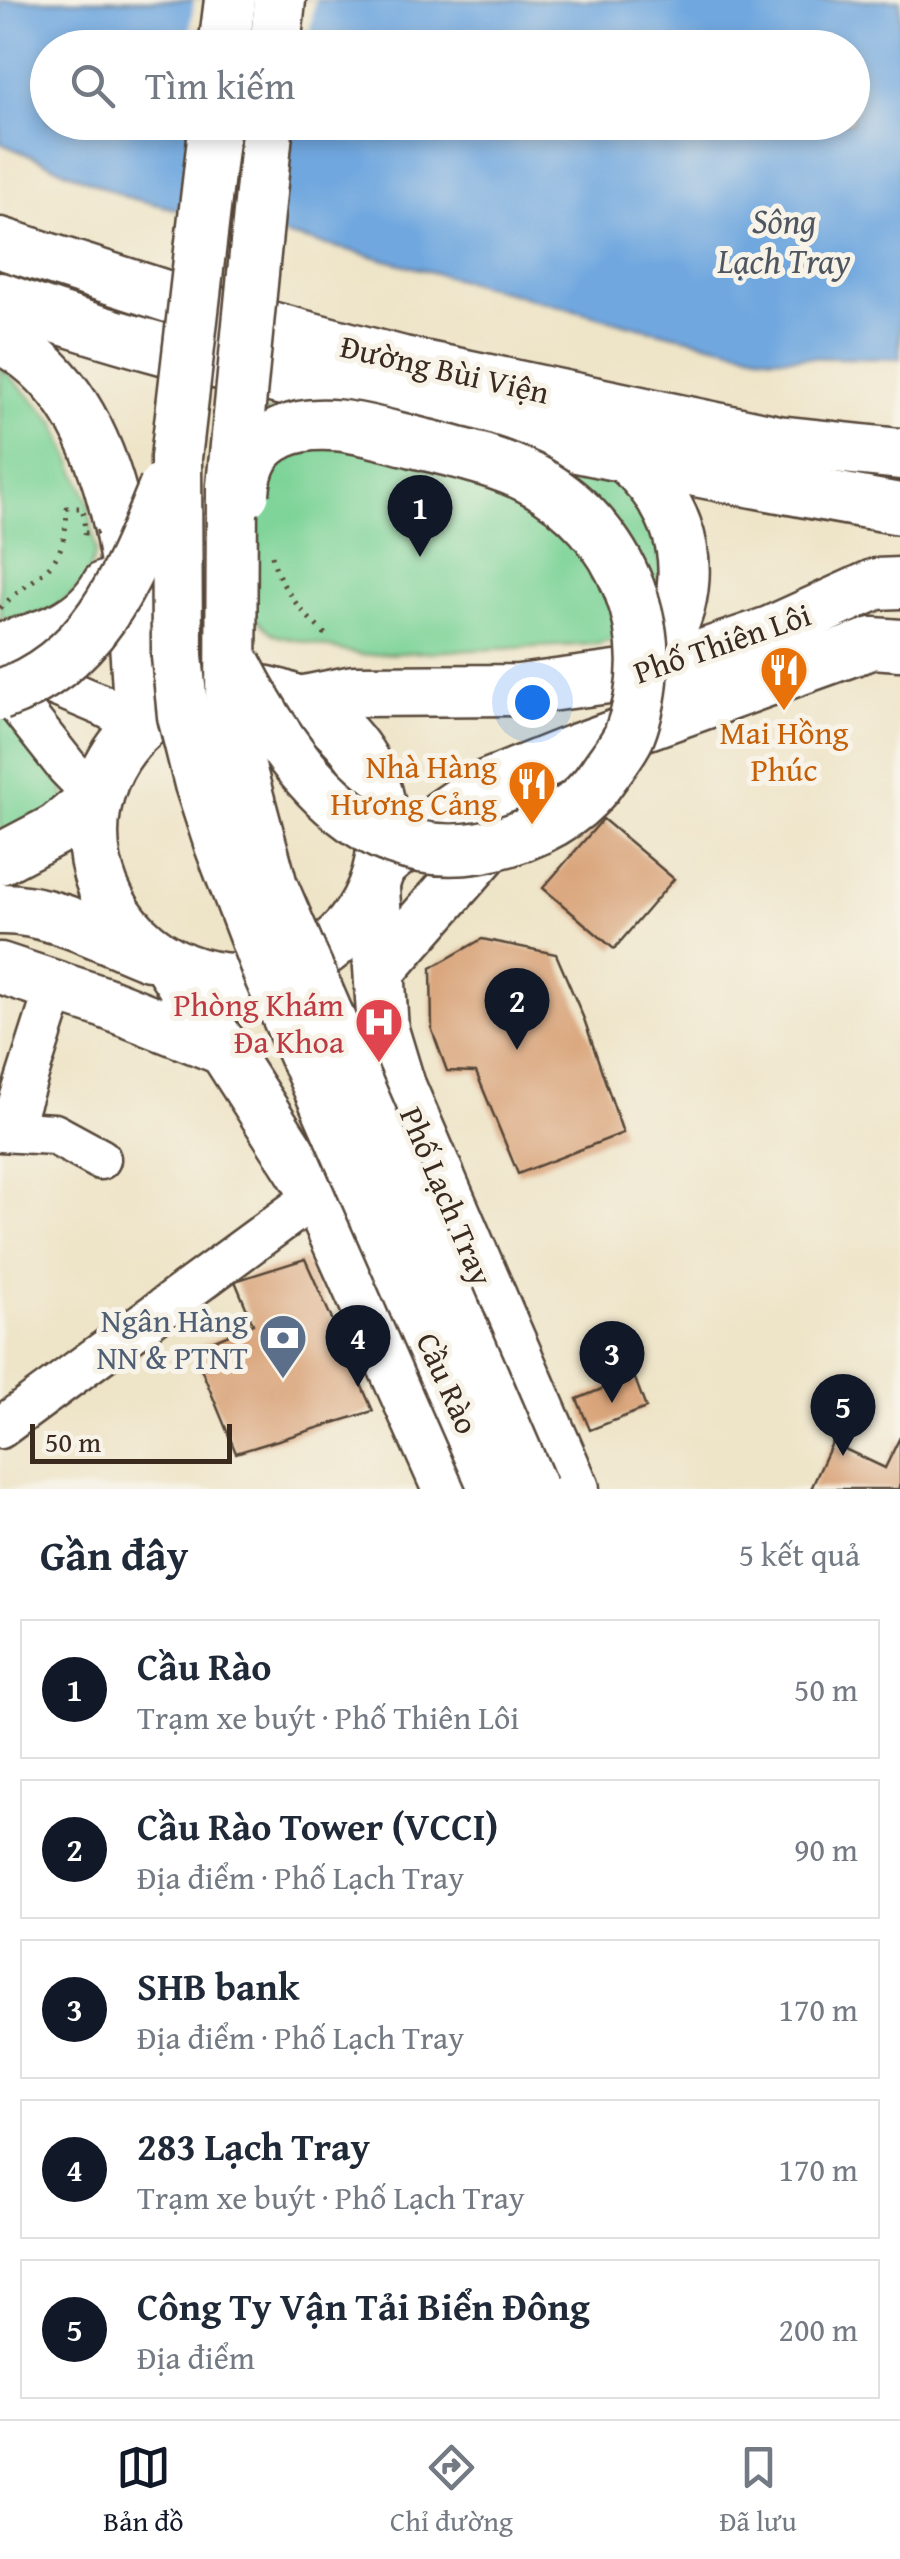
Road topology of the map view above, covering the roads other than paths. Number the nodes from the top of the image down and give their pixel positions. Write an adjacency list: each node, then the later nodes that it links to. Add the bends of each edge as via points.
1 (230, 0): 3 (main road)
2 (280, 0): 4 (main road)
3 (226, 30)
4 (277, 30)
5 (213, 140): 11 (main road, Cầu Rào, bridge)
6 (266, 140): 18 (main road, Cầu Rào, bridge, via 232,486)
7 (0, 243): 10 (main road, Đường Bùi Viện, via 228,316 404,362 778,441)
8 (0, 298): 12 (main road, Đường Bùi Viện, via 216,364)
9 (0, 338): 14 (main road, via 47,369 100,454)
10 (900, 454)
11 (176, 458): 22 (main road, bridge, via 117,592 89,635 66,660); 42 (main road, Cầu Rào, bridge, via 176,656 200,784 290,1026)
12 (629, 460): 13 (main road, Đường Bùi Viện); 20 (main road, via 656,484 680,540 678,609)
13 (900, 509)
14 (118, 535): 17 (street, via 98,592 62,625); 24 (main road)
15 (892, 580): 20 (main road, Phố Thiên Lôi)
16 (891, 639): 25 (main road, Phố Thiên Lôi)
17 (0, 643)
18 (231, 655): 23 (main road, bridge, via 301,770 344,814 399,842 462,850 522,837 573,810 596,788 628,738 642,685 635,602 614,554 576,510 530,478 361,428 308,425 284,431 251,458 243,560 250,644); 43 (main road, Cầu Rào, bridge, via 240,767 272,886)
19 (0, 662): 24 (street)
20 (653, 672): 23 (main road, Phố Thiên Lôi, via 519,690 354,690)
21 (0, 682): 26 (street)
22 (0, 695)
23 (292, 699): 24 (main road, via 247,688 208,691); 28 (main road, via 333,723 360,752 377,787 385,826)
24 (140, 725): 26 (main road, via 113,758)
25 (575, 750): 28 (main road, Phố Thiên Lôi, via 485,786 444,814); 32 (main road)
26 (96, 797): 27 (main road); 30 (main road, via 92,846 104,892 130,932)
27 (0, 859)
28 (378, 877): 30 (main road, via 362,912 333,945 296,968 253,979 209,977); 32 (main road, Phố Lạch Tray)
29 (0, 909): 30 (main road, via 74,925)
30 (168, 962): 34 (main road)
31 (0, 968): 33 (main road)
32 (382, 969): 35 (main road, Phố Lạch Tray, via 383,1030)
33 (56, 987): 34 (main road); 37 (street)
34 (227, 1051): 36 (main road)
35 (400, 1086): 36 (main road, via 369,1070 325,1071 298,1090); 44 (main road, Phố Lạch Tray)
36 (275, 1128): 39 (main road)
37 (5, 1131): 38 (street, via 54,1134)
38 (100, 1158)
39 (317, 1195): 40 (street); 41 (main road)
40 (0, 1428)
41 (448, 1489)
42 (494, 1489)
43 (532, 1489)
44 (574, 1489)

